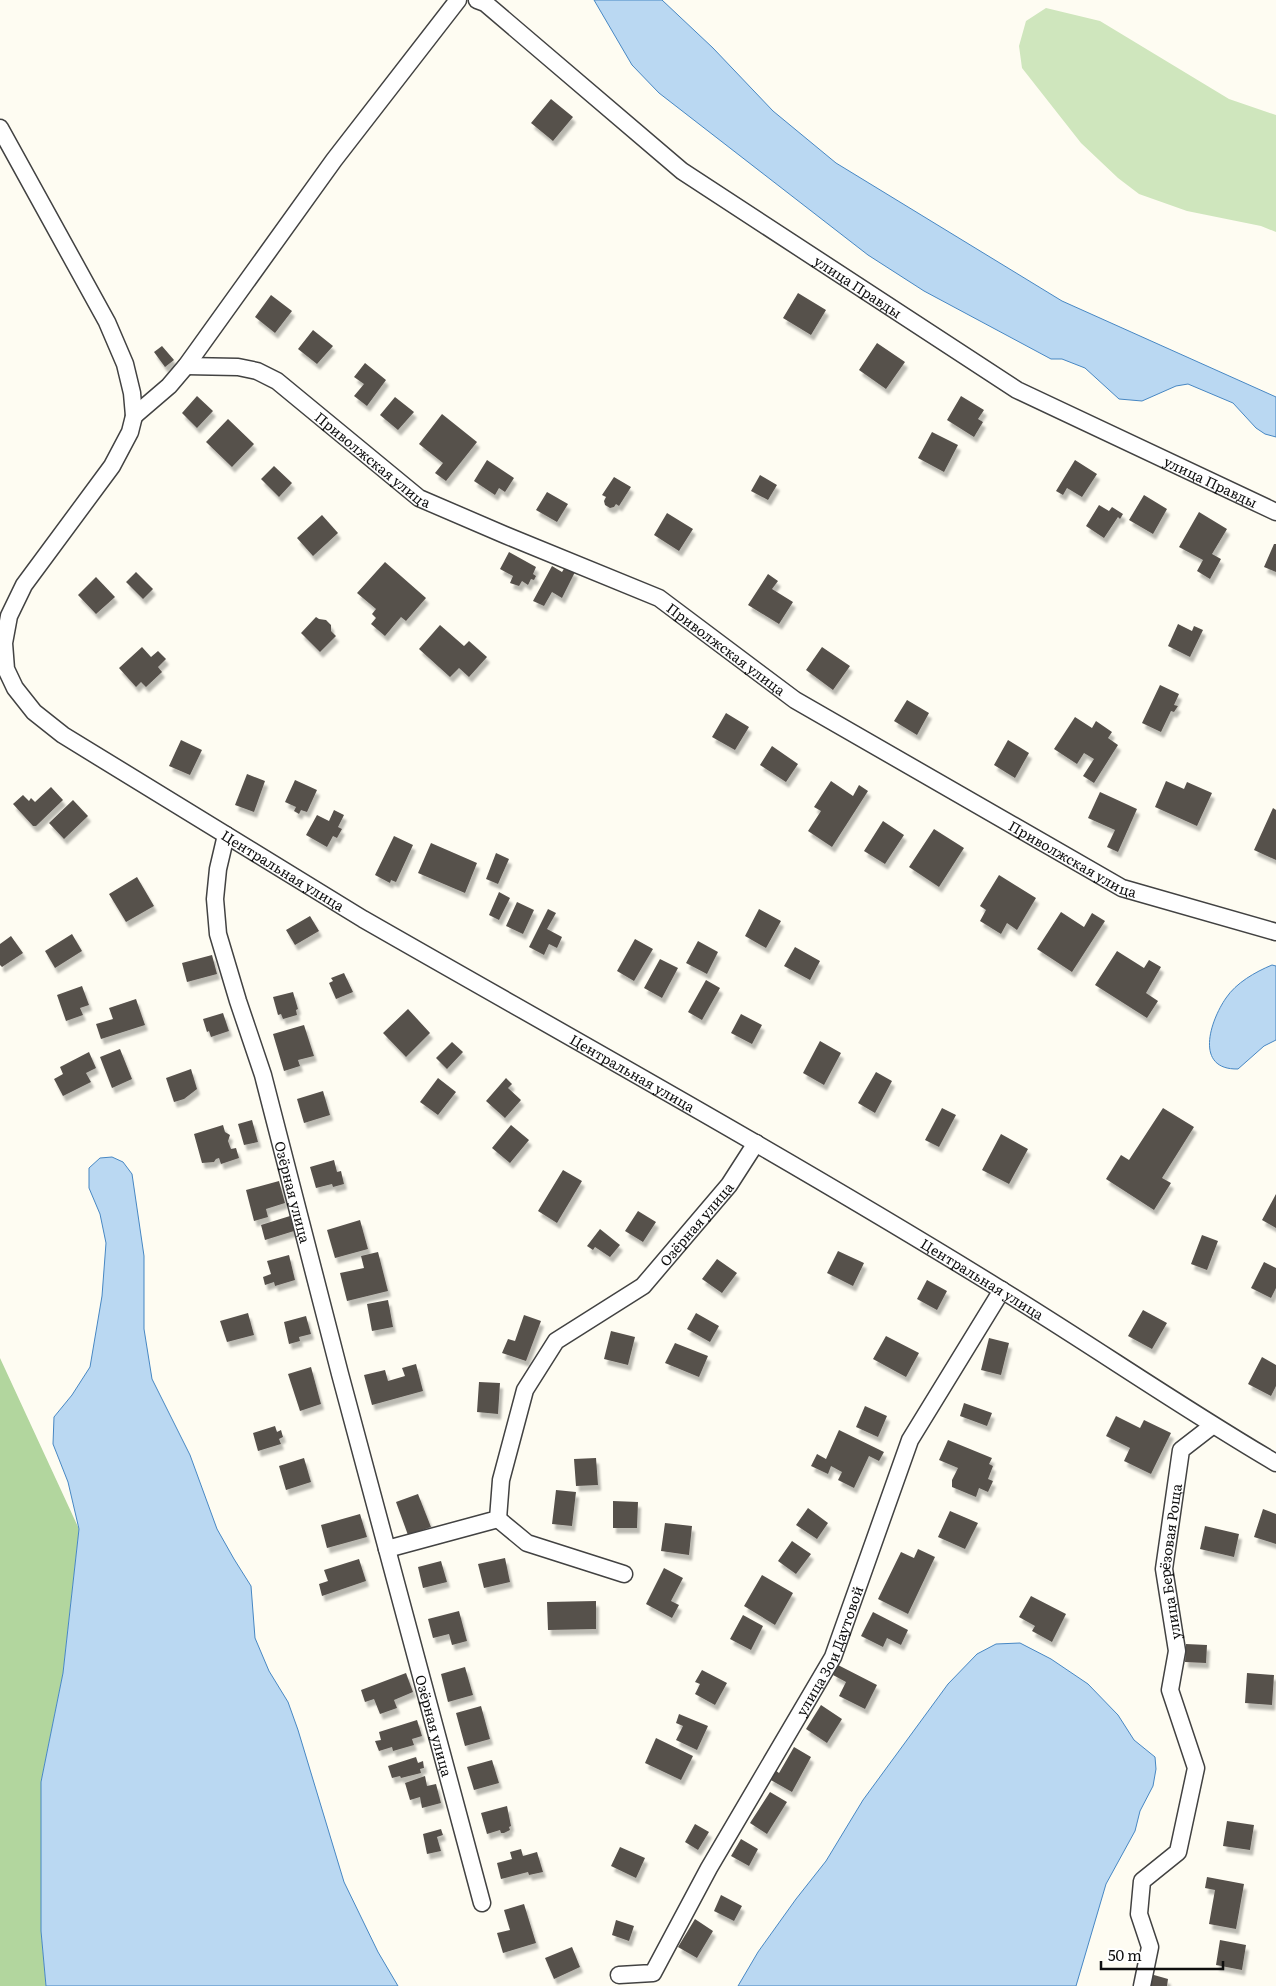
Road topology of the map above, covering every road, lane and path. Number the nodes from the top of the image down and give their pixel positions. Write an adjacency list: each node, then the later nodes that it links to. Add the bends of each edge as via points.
1 (458, 0): 4 (street, via 334,160)
2 (477, 0): 6 (street, улица Правды, via 486,3 682,171 1017,390)
3 (0, 128): 5 (street, via 107,322 125,364)
4 (186, 366): 5 (street, via 169,386); 9 (street, Приволжская улица, via 238,366 277,381 419,498 659,598 795,700 1122,888)
5 (134, 416): 7 (street, via 130,432 112,466 24,585 9,616)
6 (1276, 512)
7 (3, 668): 8 (street, Центральная улица, via 14,688 34,712 63,735)
8 (226, 835): 10 (street, Центральная улица, via 363,919); 15 (street, Озёрная улица, via 215,899 218,934 263,1075)
9 (1276, 932)
10 (756, 1143): 11 (street, Центральная улица); 14 (street, Озёрная улица, via 729,1185 643,1286 556,1341 525,1390 501,1480)
11 (1002, 1290): 12 (street, Центральная улица); 18 (street, улица Зои Даутовой, via 910,1440 833,1657 709,1868 652,1973)
12 (1212, 1426): 13 (street, Центральная улица); 19 (street, улица Берёзовая Роща, via 1181,1450 1164,1569 1177,1651 1170,1690 1196,1768 1178,1852 1142,1881 1139,1914 1150,1947)
13 (1276, 1463)
14 (498, 1519): 15 (street); 16 (street, via 527,1543)
15 (387, 1549): 17 (street, Озёрная улица)
16 (624, 1574)
17 (482, 1903)
18 (619, 1975)
19 (1142, 1986)

